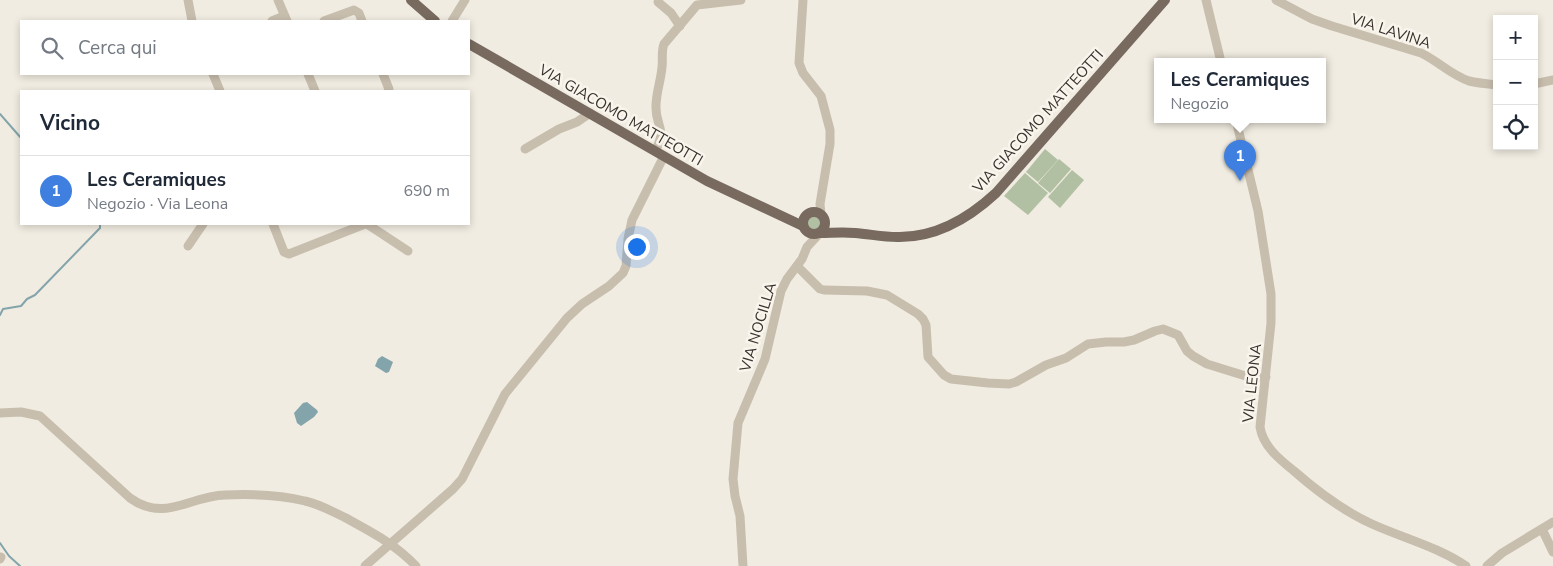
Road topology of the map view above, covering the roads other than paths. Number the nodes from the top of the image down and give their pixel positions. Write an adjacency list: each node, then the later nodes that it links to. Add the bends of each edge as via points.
1 (188, 0): 12 (street)
2 (278, 0): 11 (street)
3 (410, 0): 15 (main road)
4 (465, 0): 16 (street)
5 (740, 0): 17 (street, via 697,5)
6 (803, 0): 34 (street, via 799,63 821,96 830,130)
7 (1165, 0): 41 (main road, VIA GIACOMO MATTEOTTI, via 996,193 975,212 941,229 919,235 899,237)
8 (1206, 0): 19 (street)
9 (1276, 0): 24 (street, VIA LAVINA, via 1312,19 1431,58 1469,80)
10 (658, 2): 17 (street)
11 (286, 19)
12 (192, 20)
13 (327, 20): 14 (street, via 354,10)
14 (362, 20)
15 (434, 20)
16 (453, 20)
17 (680, 26): 32 (street, via 662,48 656,106 661,129)
18 (470, 45): 29 (main road, VIA GIACOMO MATTEOTTI)
19 (1220, 58)
20 (214, 75): 26 (street)
21 (308, 75): 27 (street)
22 (383, 75): 28 (street)
23 (1553, 80): 25 (street)
24 (1493, 83)
25 (1538, 83)
26 (220, 90)
27 (315, 90)
28 (388, 90)
29 (590, 113): 31 (street); 32 (main road, VIA GIACOMO MATTEOTTI)
30 (1237, 123): 46 (street, VIA LEONA, via 1258,211 1271,294 1272,323)
31 (525, 150)
32 (659, 154): 33 (main road, VIA GIACOMO MATTEOTTI); 50 (street, via 632,220 623,272 567,318 505,394 462,479)
33 (762, 206): 34 (main road, via 790,213); 39 (main road)
34 (816, 214): 39 (main road, via 804,217); 40 (main road, via 825,220 825,227); 41 (main road)
35 (202, 225): 42 (street)
36 (273, 225): 37 (street, via 284,252 289,254)
37 (363, 225)
38 (368, 225): 44 (street)
39 (804, 228): 40 (main road, via 810,234); 43 (street)
40 (819, 233): 41 (main road); 43 (street, VIA NOCILLA)
41 (856, 233)
42 (188, 246)
43 (807, 248): 45 (street, VIA NOCILLA)
44 (408, 251)
45 (797, 266): 46 (street, via 824,290 886,295 918,314 926,325 928,357 951,379 1009,384 1066,358 1088,344 1124,342 1163,329 1178,335 1187,351 1211,365 1252,378); 54 (street, VIA NOCILLA, via 781,291 766,359 738,423 734,479)
46 (1266, 377): 55 (street, VIA LEONA, via 1260,426 1271,451 1346,511)
47 (0, 413): 50 (street, via 21,412 40,416 130,498 146,507 164,509 224,495 288,497 315,504)
48 (1553, 522): 49 (street)
49 (1542, 529): 51 (street); 56 (street, via 1502,552)
50 (392, 544): 52 (street); 53 (street)
51 (1553, 552)
52 (365, 566)
53 (416, 566)
54 (743, 566)
55 (1466, 566)
56 (1487, 566)

